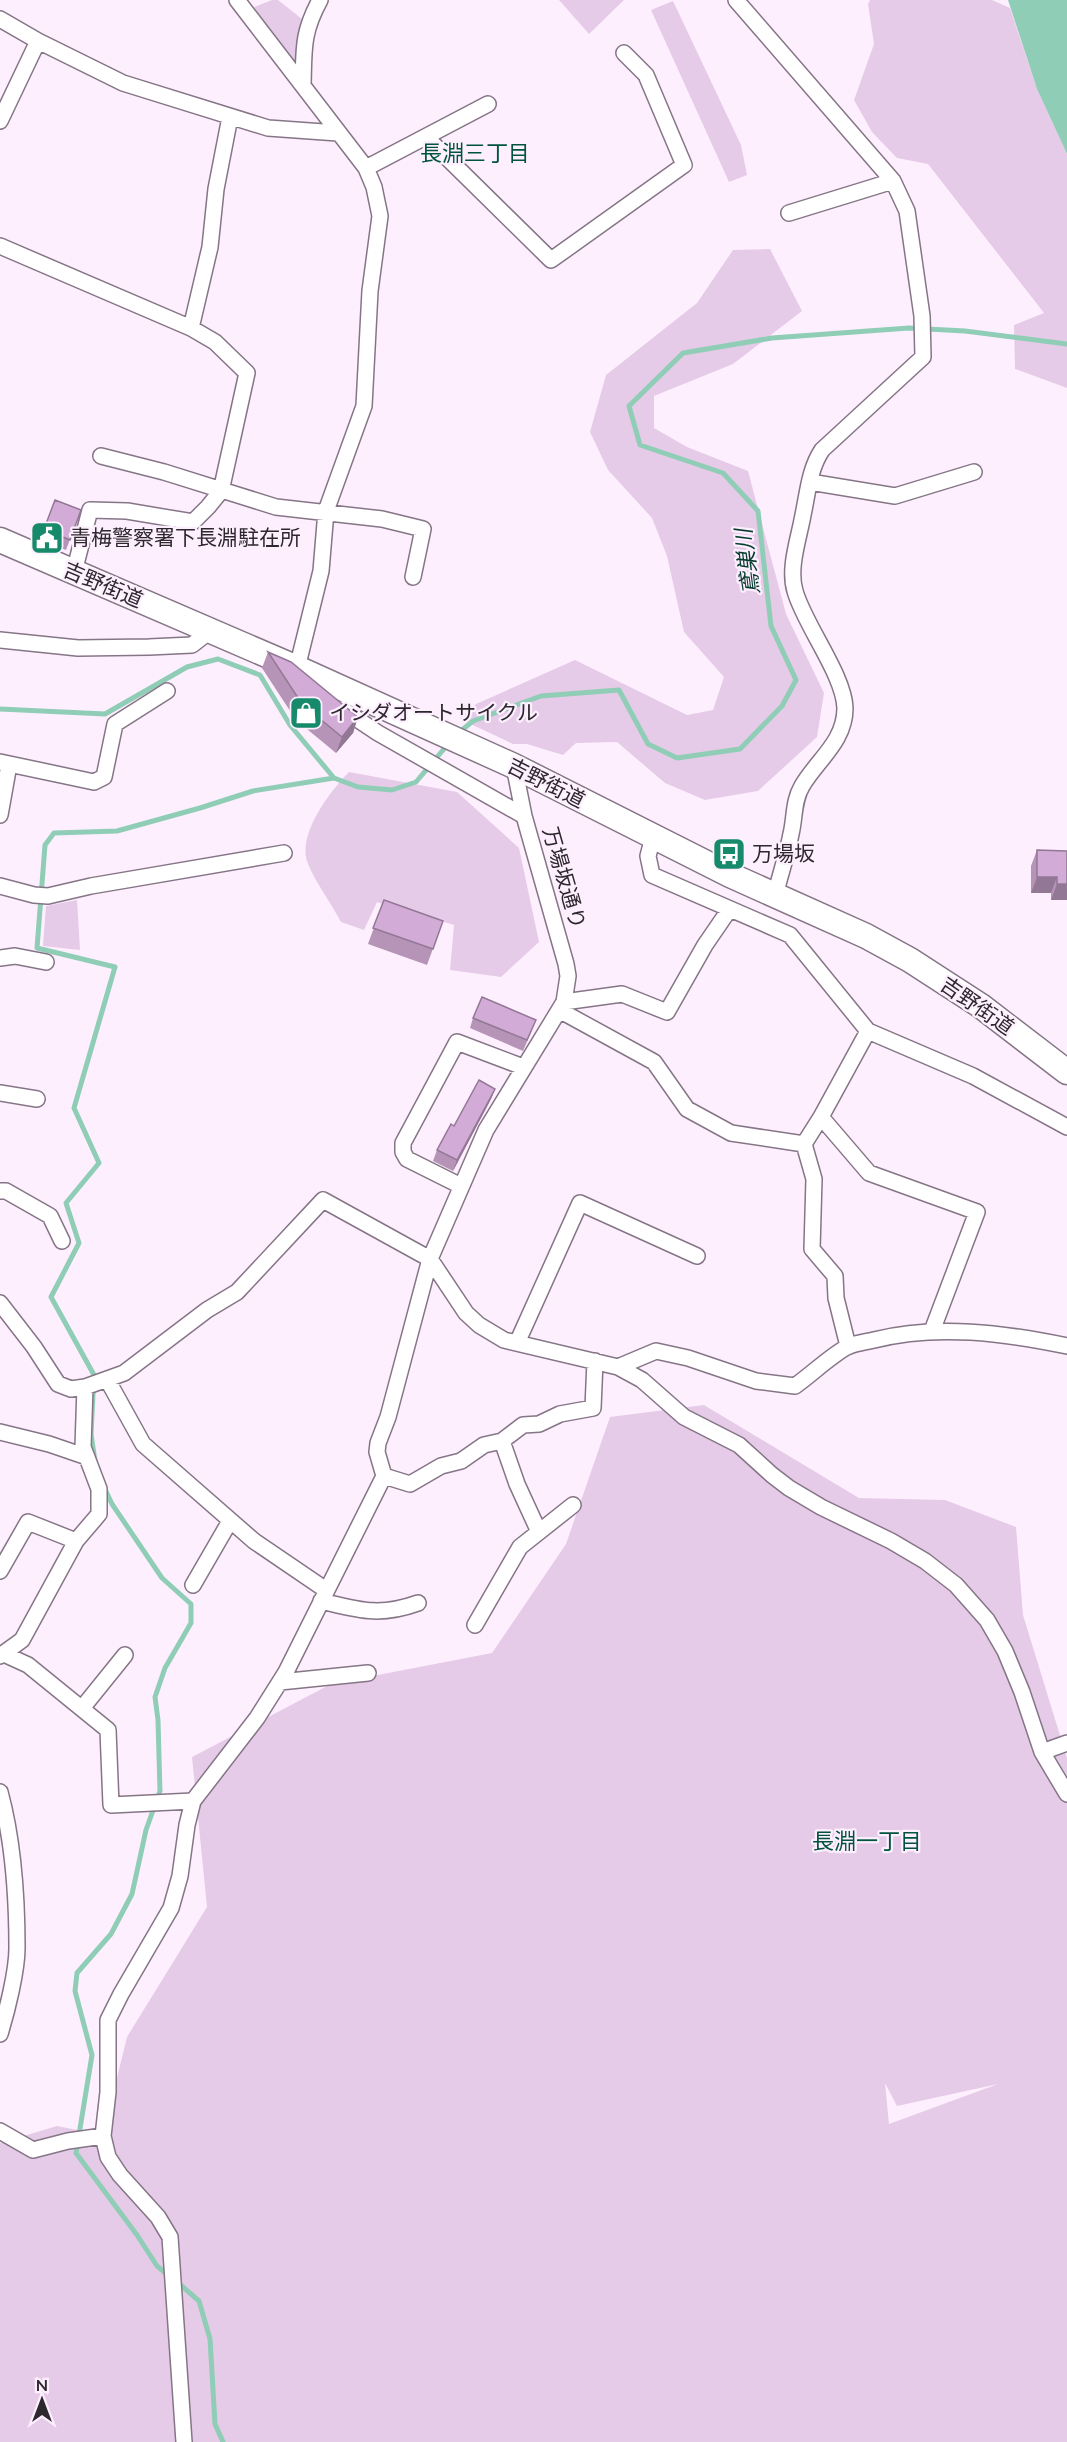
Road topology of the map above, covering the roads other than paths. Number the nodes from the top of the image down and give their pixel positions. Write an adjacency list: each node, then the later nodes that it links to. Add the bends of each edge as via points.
1 (237, 0): 7 (street)
2 (320, 0): 7 (street, via 304,42)
3 (736, 0): 14 (street)
4 (0, 19): 5 (street)
5 (38, 41): 9 (street, via 123,83); 10 (street)
6 (624, 53): 12 (street, via 646,75 684,165 551,260)
7 (303, 86): 11 (street)
8 (489, 104): 12 (street)
9 (230, 117): 11 (street, via 268,128); 17 (street, via 210,247)
10 (0, 120)
11 (338, 133): 13 (street)
12 (426, 137): 13 (street)
13 (366, 168): 22 (street, via 380,216 370,291 364,406)
14 (893, 181): 15 (street); 20 (street, via 907,211 922,316 923,357 822,450 813,465)
15 (789, 213)
16 (0, 246): 17 (street)
17 (191, 328): 21 (street, via 215,342 247,374)
18 (101, 456): 21 (street)
19 (974, 472): 20 (street, via 895,496)
20 (810, 482): 37 (street, via 794,565 795,590 845,707 837,739 796,797 792,833)
21 (221, 491): 22 (street, via 276,507); 24 (street, via 193,522 127,511 90,510)
22 (326, 511): 25 (street, via 423,529); 28 (street, via 321,571)
23 (0, 540): 24 (highway, 吉野街道)
24 (74, 573): 26 (highway, 吉野街道)
25 (412, 577)
26 (210, 631): 27 (street, via 192,645 78,648); 28 (highway, 吉野街道)
27 (0, 640)
28 (301, 670): 31 (highway, 吉野街道); 33 (street, via 325,698 378,733)
29 (167, 691): 30 (street, via 115,724 104,777 94,782)
30 (5, 764): 32 (street)
31 (514, 766): 33 (street, 万場坂通り); 34 (highway, 吉野街道)
32 (0, 815)
33 (524, 816): 41 (street, 万場坂通り, via 566,964 568,976)
34 (653, 837): 37 (highway, 吉野街道); 38 (street, via 648,856 652,875)
35 (284, 853): 36 (street, via 41,896)
36 (0, 886)
37 (775, 896): 44 (highway, 吉野街道, via 910,960 981,1006)
38 (729, 910): 41 (street, via 667,1012 622,994); 42 (street, via 790,935)
39 (0, 958): 40 (street, via 15,956)
40 (46, 962)
41 (561, 1006): 43 (street); 49 (street, via 654,1062 687,1109 731,1133)
42 (868, 1031): 47 (street); 48 (street, via 973,1076)
43 (523, 1067): 50 (street, via 486,1130); 50 (street, via 457,1042 403,1143 406,1159)
44 (1067, 1072)
45 (0, 1094): 46 (street)
46 (37, 1099)
47 (821, 1117): 49 (street); 56 (street, via 869,1173 977,1212)
48 (1067, 1127)
49 (804, 1144): 58 (street, via 814,1179 812,1250 835,1276 836,1298)
50 (461, 1186): 54 (street)
51 (0, 1191): 52 (street, via 50,1216)
52 (62, 1241)
53 (697, 1256): 57 (street, via 580,1203)
54 (430, 1259): 57 (street, via 466,1313 504,1340); 62 (street, via 323,1200 237,1292); 67 (street, via 378,1443)
55 (0, 1303): 63 (street, via 58,1384 71,1389)
56 (932, 1331): 58 (street); 59 (street, via 1024,1337)
57 (517, 1343): 60 (street)
58 (848, 1346): 61 (street, via 795,1386 756,1381 656,1351)
59 (1067, 1346)
60 (595, 1361): 61 (street); 65 (street, via 593,1408 523,1425)
61 (618, 1367): 83 (street, via 642,1380 684,1417 739,1445 789,1488 925,1561 956,1585 987,1620 1005,1651)
62 (107, 1380): 63 (street); 69 (street, via 143,1444)
63 (85, 1387): 66 (street, via 83,1447)
64 (0, 1432): 66 (street)
65 (502, 1441): 67 (street, via 484,1445 461,1461 441,1466 410,1485); 70 (street)
66 (87, 1457): 71 (street, via 99,1489 99,1514)
67 (384, 1476): 74 (street)
68 (573, 1505): 70 (street)
69 (230, 1521): 73 (street); 74 (street)
70 (539, 1532): 76 (street, via 520,1547)
71 (76, 1541): 72 (street, via 27,1522); 77 (street, via 22,1640)
72 (0, 1571)
73 (193, 1585)
74 (324, 1595): 75 (street, via 372,1612 399,1610); 80 (street)
75 (418, 1603)
76 (475, 1625)
77 (2, 1655): 81 (street, via 28,1665)
78 (125, 1655): 81 (street)
79 (368, 1673): 80 (street)
80 (280, 1682): 86 (street)
81 (83, 1707): 86 (street, via 108,1730 111,1805)
82 (1067, 1743): 83 (street)
83 (1042, 1752): 85 (street)
84 (0, 1792): 87 (street, via 10,1839 17,1950)
85 (1067, 1794)
86 (193, 1801): 90 (street, via 171,1908 108,2020 108,2092)
87 (5, 1987): 88 (street)
88 (0, 2034)
89 (0, 2132): 90 (street, via 33,2150)
90 (103, 2136): 91 (street, via 108,2157 170,2237)
91 (184, 2442)

